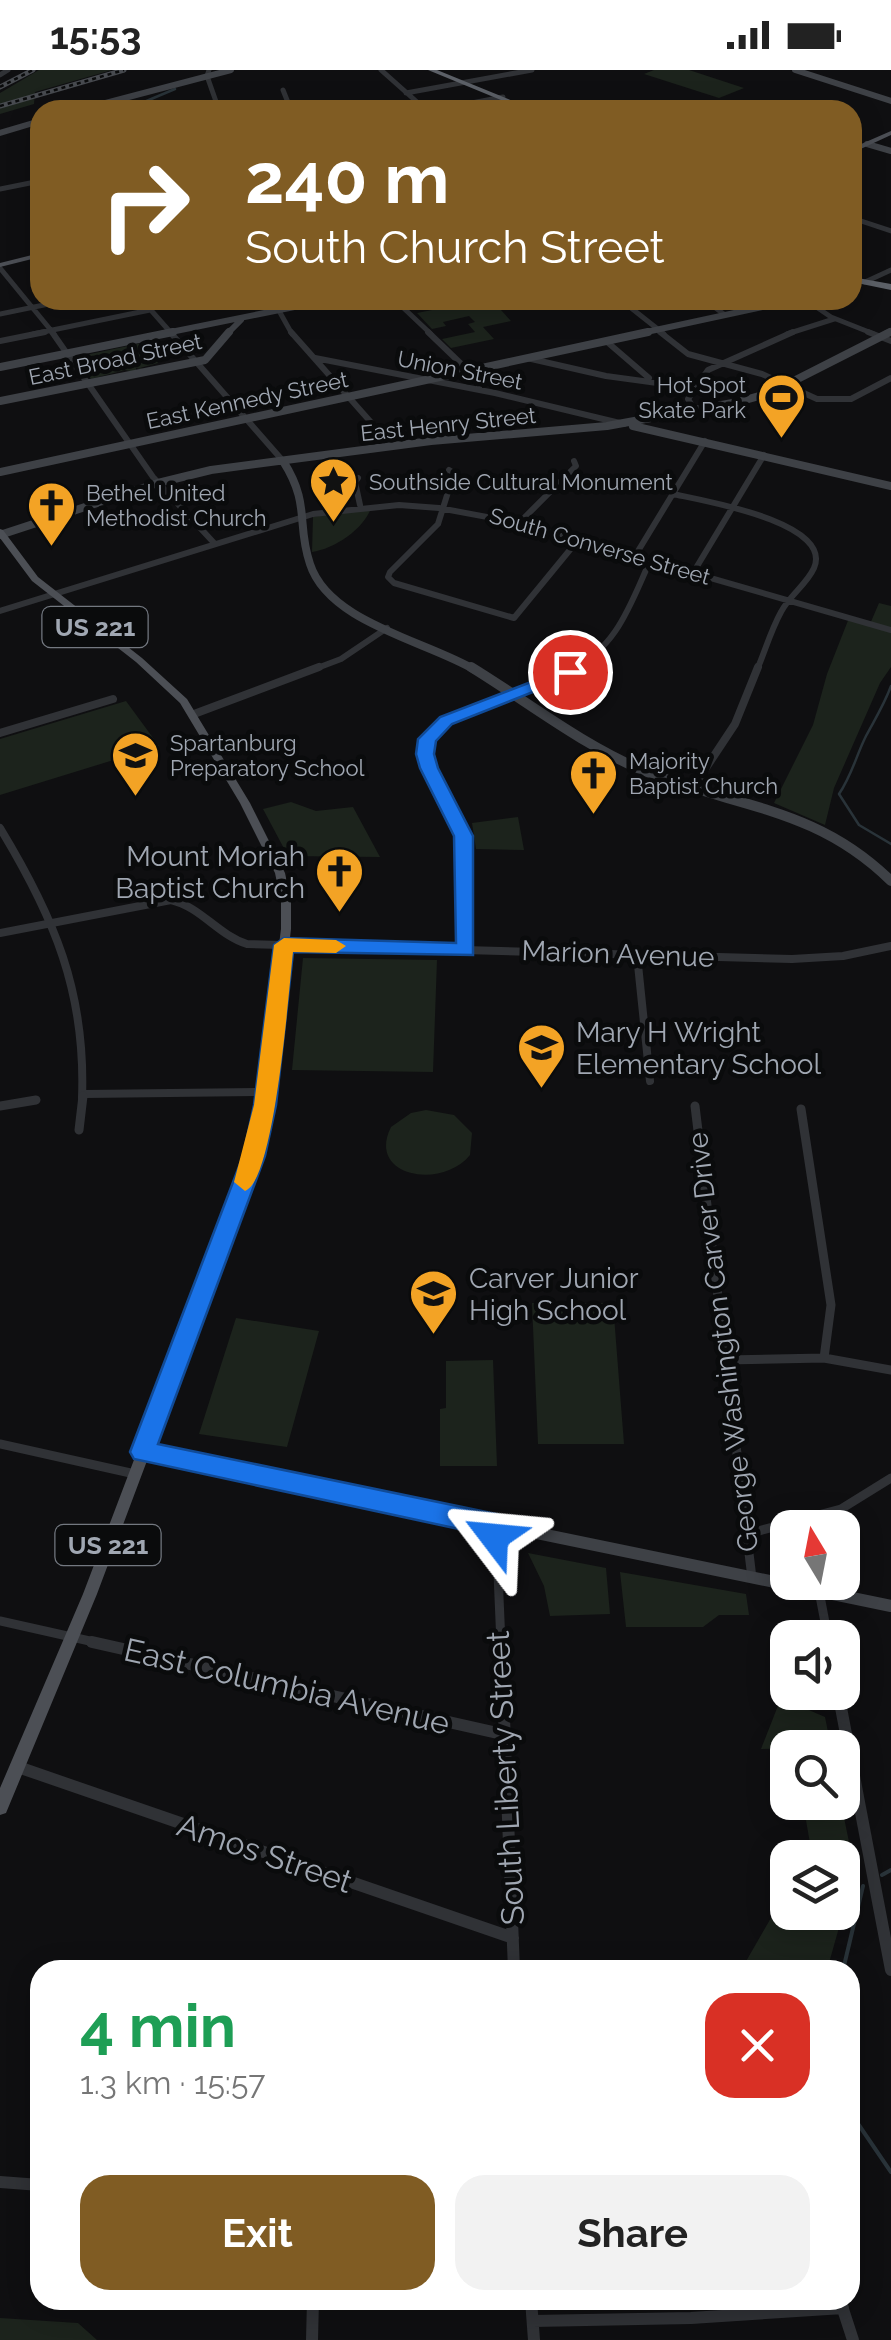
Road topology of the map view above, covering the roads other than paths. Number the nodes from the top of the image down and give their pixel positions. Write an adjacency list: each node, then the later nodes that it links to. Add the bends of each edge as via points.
1 (8, 70): 8 (street)
2 (231, 70): 7 (street)
3 (381, 70): 11 (street)
4 (431, 70): 9 (highway)
5 (532, 70): 9 (street)
6 (795, 70): 19 (street)
7 (208, 73): 13 (street); 14 (street)
8 (0, 74)
9 (466, 82): 11 (street); 12 (highway)
10 (282, 90): 15 (street)
11 (406, 94): 16 (street)
12 (503, 98): 17 (street); 18 (highway)
13 (115, 100)
14 (217, 100)
15 (286, 100)
16 (414, 100)
17 (492, 100)
18 (508, 100)
19 (891, 100)
20 (30, 125): 21 (street)
21 (0, 133)
22 (891, 133): 23 (main road)
23 (869, 143): 24 (main road); 25 (street)
24 (862, 146)
25 (891, 150)
26 (30, 183): 27 (street)
27 (0, 188)
28 (862, 221): 29 (street)
29 (891, 231)
30 (30, 258): 31 (main road)
31 (0, 266): 36 (street)
32 (891, 270): 34 (street)
33 (862, 282): 34 (highway)
34 (865, 282): 35 (highway)
35 (891, 288)
36 (30, 302)
37 (30, 308): 47 (street)
38 (36, 310): 51 (street)
39 (150, 310): 51 (street); 54 (street)
40 (281, 310): 46 (street)
41 (405, 310): 66 (street)
42 (633, 310): 52 (street)
43 (719, 310): 48 (street)
44 (748, 310): 48 (street, East Kennedy Street)
45 (822, 310): 49 (street)
46 (276, 311): 50 (street, East Broad Street); 54 (street); 60 (street)
47 (0, 314)
48 (725, 315): 52 (street, East Kennedy Street)
49 (834, 318): 55 (street); 64 (street)
50 (232, 326): 54 (street); 62 (street, East Broad Street, via 218,352)
51 (50, 330): 56 (street); 59 (street)
52 (657, 330): 57 (street, East Kennedy Street); 64 (street, via 682,351)
53 (891, 331): 55 (street, East Henry Street)
54 (170, 333): 59 (street); 62 (street)
55 (880, 336): 58 (street); 72 (street, East Henry Street)
56 (0, 340)
57 (606, 341): 61 (street, East Kennedy Street); 70 (street)
58 (891, 341)
59 (69, 353): 65 (street); 71 (street)
60 (315, 358): 63 (street, Union Street); 67 (street)
61 (526, 358): 66 (street, East Kennedy Street); 70 (street)
62 (194, 362): 71 (street, East Broad Street); 78 (street)
63 (326, 363): 67 (street); 69 (street, Union Street)
64 (722, 364): 72 (street); 73 (street)
65 (0, 367)
66 (468, 371): 69 (street, East Kennedy Street); 74 (street)
67 (328, 374): 75 (street)
68 (891, 378): 72 (street, via 851,399 824,400)
69 (425, 380): 74 (street, Union Street); 75 (street, East Kennedy Street)
70 (652, 381): 73 (street)
71 (90, 383): 76 (street, East Broad Street); 81 (street)
72 (787, 384): 77 (street, East Henry Street)
73 (694, 388): 77 (street, via 688,401)
74 (480, 390): 79 (street, Union Street)
75 (348, 396): 78 (street, East Kennedy Street); 82 (street)
76 (0, 402)
77 (696, 411): 79 (street, East Henry Street)
78 (243, 418): 81 (street, East Kennedy Street); 84 (street)
79 (624, 424): 80 (street, Union Street); 82 (street, East Henry Street)
80 (706, 441): 83 (street, Union Street); 91 (street)
81 (130, 442): 87 (street, East Kennedy Street); 89 (street)
82 (392, 446): 84 (street, East Henry Street)
83 (764, 455): 90 (street, Union Street); 94 (street)
84 (283, 461): 89 (street, East Henry Street); 95 (street)
85 (574, 461): 96 (street)
86 (448, 470): 93 (street, via 454,473)
87 (0, 472)
88 (358, 478): 92 (street)
89 (158, 483): 97 (street, East Henry Street); 99 (street)
90 (891, 486)
91 (674, 494): 94 (street); 100 (street)
92 (360, 505): 93 (street, South Converse Street); 95 (street, South Converse Street)
93 (445, 505): 96 (street, South Converse Street); 102 (street, via 436,528)
94 (730, 509): 103 (street); 105 (street, via 778,522 812,544 814,568)
95 (305, 516): 99 (street, South Converse Street); 108 (street, via 306,555 321,586)
96 (519, 522): 98 (street, South Converse Street)
97 (0, 534): 104 (main road, US 221)
98 (578, 540): 100 (street, South Converse Street); 107 (street, via 520,614)
99 (214, 544): 104 (street, South Converse Street)
100 (634, 556): 101 (street, South Converse Street)
101 (650, 561): 103 (street, South Converse Street); 110 (street, via 604,648 584,665)
102 (390, 572): 107 (street, via 398,584)
103 (692, 573): 105 (street, South Converse Street)
104 (51, 594): 106 (street, South Converse Street); 112 (main road, US 221, via 155,673)
105 (789, 600): 109 (street, South Converse Street); 114 (street, via 735,724)
106 (0, 611)
107 (504, 617)
108 (387, 628): 110 (street); 112 (street, via 341,660)
109 (891, 630)
110 (515, 694): 114 (street, via 618,758); 121 (street, via 446,721 425,744 429,768 463,836)
111 (112, 700): 113 (street)
112 (194, 714): 119 (main road, US 221, via 280,873)
113 (0, 733)
114 (694, 786): 116 (street, via 823,830)
115 (0, 828): 117 (street)
116 (891, 881)
117 (54, 925): 118 (street, Marion Avenue); 119 (street, Marion Avenue, via 172,900 193,906 229,939); 125 (street)
118 (0, 933)
119 (284, 945): 121 (street, Marion Avenue); 124 (main road, US 221)
120 (891, 946): 122 (street, Marion Avenue, via 815,959)
121 (466, 950): 122 (street, Marion Avenue)
122 (637, 955): 123 (street)
123 (650, 1081)
124 (266, 1092): 125 (street); 135 (main road, US 221, via 249,1173)
125 (85, 1094): 130 (street)
126 (36, 1100): 127 (street)
127 (0, 1106)
128 (696, 1106): 132 (street, George Washington Carver Drive)
129 (801, 1109): 131 (street, via 828,1264)
130 (80, 1130)
131 (824, 1358): 132 (street); 133 (street)
132 (727, 1360): 139 (street, George Washington Carver Drive)
133 (891, 1370)
134 (0, 1444): 136 (street)
135 (143, 1452): 136 (main road, US 221); 138 (street)
136 (135, 1474): 145 (main road, US 221)
137 (891, 1478): 139 (street, via 854,1505)
138 (496, 1526): 140 (street); 147 (street, South Liberty Street)
139 (747, 1534): 140 (street, George Washington Carver Drive)
140 (752, 1578): 141 (street)
141 (770, 1581)
142 (860, 1600): 143 (street)
143 (891, 1606)
144 (0, 1621): 145 (street, East Columbia Avenue)
145 (72, 1638): 147 (street, East Columbia Avenue); 148 (main road, US 221)
146 (841, 1710): 152 (street)
147 (502, 1734): 150 (street, South Liberty Street)
148 (18, 1767): 149 (main road, US 221); 150 (street, Amos Street)
149 (0, 1807)
150 (513, 1938): 151 (street, South Liberty Street)
151 (514, 1960)
152 (891, 1970)
153 (0, 2182): 154 (street)
154 (30, 2184)
155 (313, 2310): 160 (street)
156 (532, 2310): 159 (street)
157 (777, 2310): 159 (street)
158 (844, 2310): 162 (street)
159 (533, 2320): 161 (street)
160 (312, 2340)
161 (534, 2340)
162 (853, 2340)

